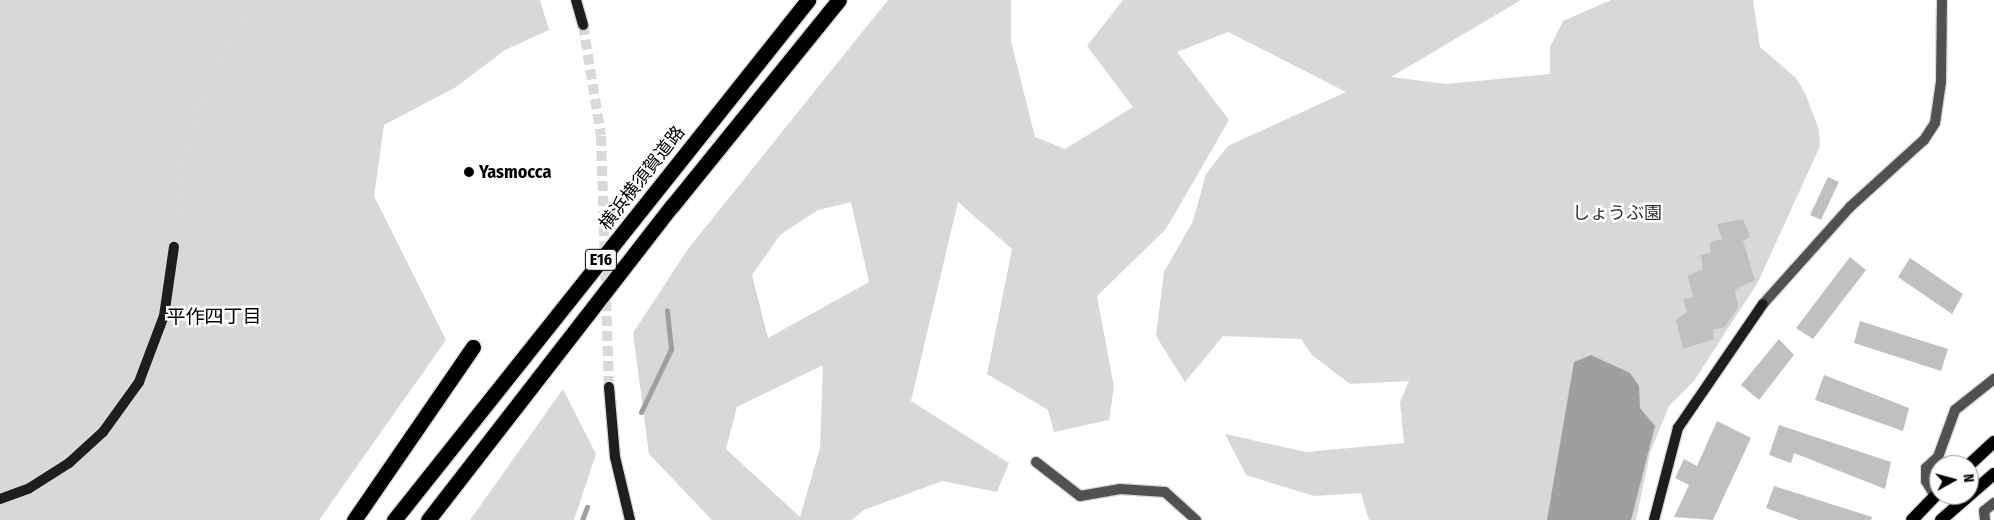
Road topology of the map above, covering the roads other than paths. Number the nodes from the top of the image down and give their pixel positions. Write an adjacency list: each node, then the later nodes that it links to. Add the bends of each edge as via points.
1 (576, 0): 5 (street)
2 (808, 0): 22 (highway, 横浜横須賀道路 / E16)
3 (839, 0): 14 (highway, E16, via 672,206)
4 (1942, 0): 27 (street, via 1941,82 1935,123 1924,140 1850,207 1764,304 1678,428)
5 (583, 25)
6 (174, 248): 18 (street, via 164,316 139,382 103,432 69,463 28,490)
7 (473, 347): 21 (highway)
8 (1994, 379): 11 (street, via 1956,410)
9 (608, 387): 25 (street, via 615,458)
10 (1994, 442): 12 (main road)
11 (1939, 455)
12 (1979, 456)
13 (1036, 462): 26 (street, via 1080,496 1120,489 1165,492)
14 (472, 465): 23 (highway, E16); 24 (highway)
15 (1929, 465): 17 (street, via 1926,468)
16 (1994, 474): 29 (main road)
17 (1929, 485)
18 (0, 499)
19 (1929, 502): 28 (main road)
20 (1994, 503): 30 (street, via 1984,511)
21 (354, 520)
22 (394, 520)
23 (428, 520)
24 (434, 520)
25 (630, 520)
26 (1196, 520)
27 (1654, 520)
28 (1912, 520)
29 (1941, 520)
30 (1985, 520)

